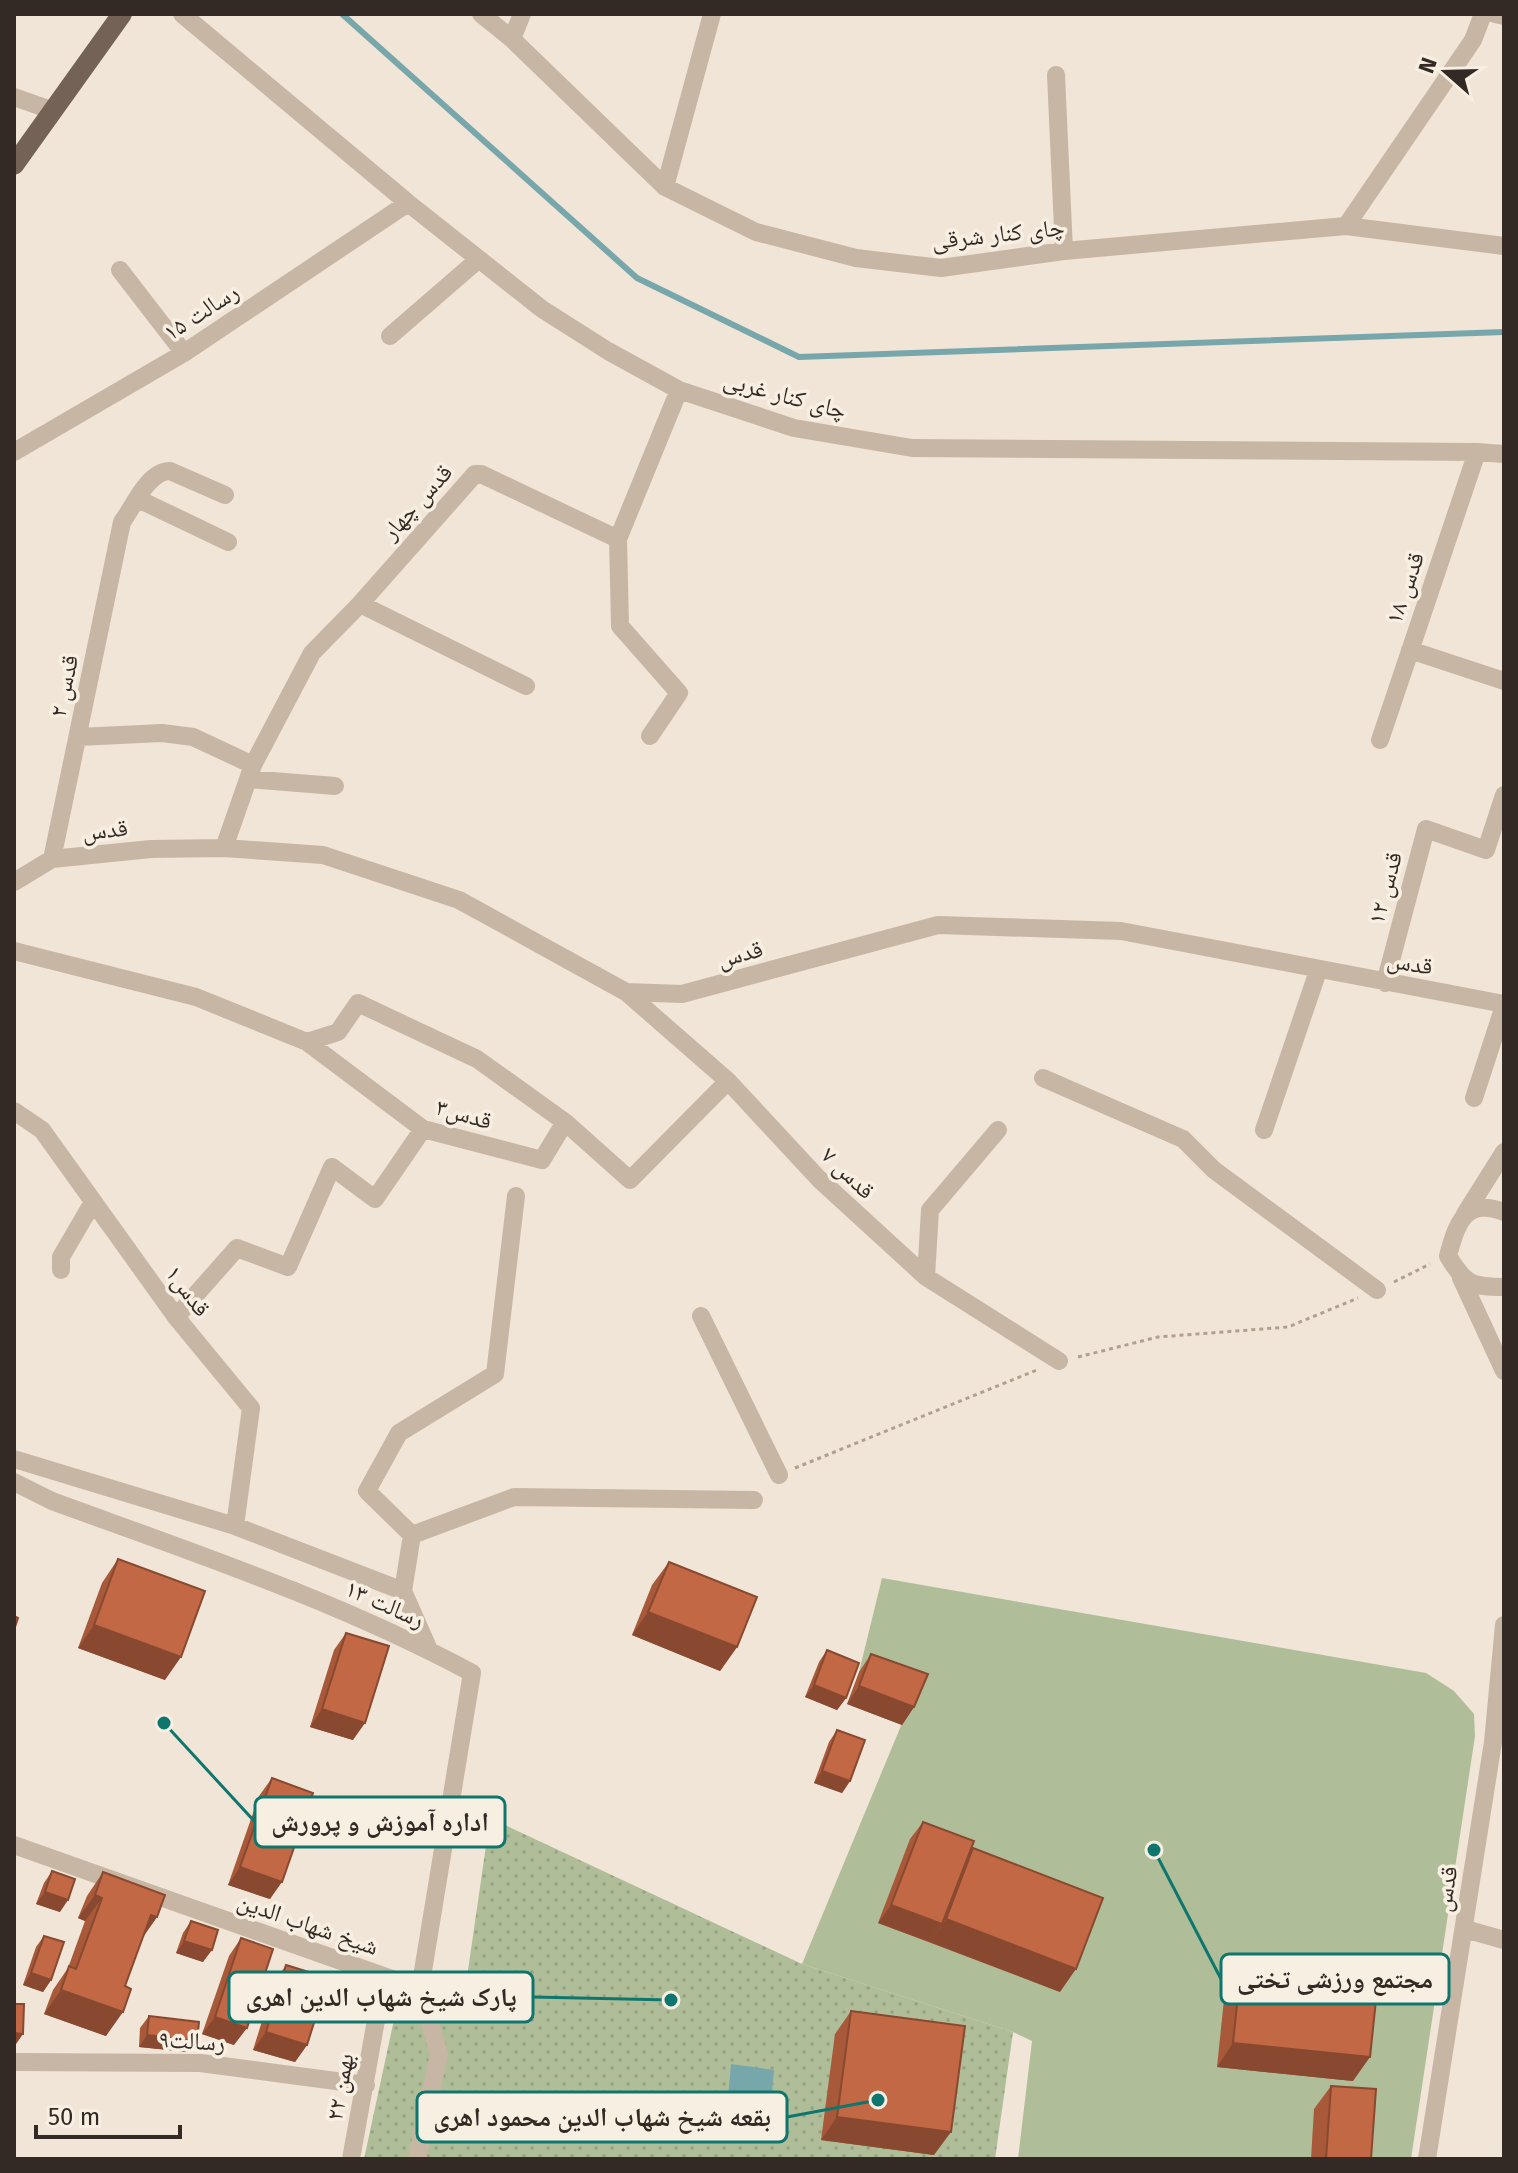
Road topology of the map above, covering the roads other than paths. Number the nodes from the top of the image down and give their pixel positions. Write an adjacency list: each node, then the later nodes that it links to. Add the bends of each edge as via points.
1 (122, 14): 12 (main road)
2 (182, 14): 15 (street, چای کنار غربی)
3 (481, 14): 9 (street, چای کنار شرقی)
4 (522, 14): 9 (street)
5 (712, 14): 14 (street)
6 (1483, 14): 16 (street, via 1473,40)
7 (1495, 14): 8 (street)
8 (1504, 16)
9 (512, 39): 14 (street, چای کنار شرقی)
10 (1056, 75): 18 (street)
11 (14, 97): 12 (street)
12 (51, 110): 13 (main road)
13 (14, 165)
14 (665, 187): 18 (street, چای کنار شرقی, via 756,232 856,258 941,268)
15 (408, 203): 19 (street, چای کنار غربی); 22 (street, رسالت ۱۵)
16 (1346, 226): 17 (street, چای کنار شرقی); 18 (street, چای کنار شرقی)
17 (1504, 246)
18 (1064, 251)
19 (479, 259): 21 (street); 23 (street, چای کنار غربی, via 542,309)
20 (120, 270): 22 (street)
21 (390, 336)
22 (184, 353): 24 (street, رسالت ۱۵)
23 (679, 390): 25 (street, چای کنار غربی, via 794,428 912,448); 29 (street)
24 (14, 452)
25 (1477, 452): 26 (street, چای کنار غربی); 32 (street, قدس ۱۸)
26 (1504, 454)
27 (225, 495): 28 (street, via 160,471)
28 (138, 499): 30 (street); 36 (street, قدس ۲, via 122,522)
29 (618, 539): 31 (street, قدس چهار, via 475,474); 35 (street, via 620,626 679,693)
30 (228, 542)
31 (360, 604): 34 (street); 38 (street, قدس چهار, via 312,653)
32 (1410, 650): 33 (street); 37 (street, قدس ۱۸)
33 (1504, 681)
34 (526, 686)
35 (650, 736)
36 (78, 737): 38 (street, via 193,737); 42 (street, قدس ۲)
37 (1380, 740)
38 (251, 772): 39 (street); 41 (street, قدس چهار)
39 (335, 786)
40 (1504, 795): 46 (street, قدس ۱۲, via 1486,850 1426,829)
41 (224, 848): 42 (street, قدس); 47 (street, قدس, via 323,855 459,900)
42 (52, 859): 43 (street, قدس)
43 (14, 882)
44 (14, 951): 49 (street, قدس۳, via 196,997)
45 (1318, 971): 46 (street, قدس); 47 (street, قدس, via 1121,931 938,925 682,994); 57 (street)
46 (1385, 983): 48 (street, قدس)
47 (626, 992): 51 (street, قدس ۷)
48 (1504, 1005): 52 (street)
49 (307, 1042): 54 (street, قدس۳, via 338,1032 358,1003 477,1059); 55 (street, قدس۳)
50 (1043, 1078): 67 (street, via 1183,1139 1214,1170)
51 (728, 1081): 54 (street, قدس۳, via 630,1180); 64 (street, قدس ۷, via 819,1179)
52 (1474, 1098)
53 (14, 1111): 60 (street, قدس۱, via 42,1130)
54 (565, 1122): 55 (street, قدس۳, via 542,1160)
55 (423, 1129): 69 (street, via 375,1199 332,1167 288,1267 237,1248)
56 (998, 1130): 64 (street, via 930,1210)
57 (1264, 1130)
58 (1504, 1152): 62 (street)
59 (516, 1196): 77 (street, via 495,1374 399,1433 367,1491)
60 (93, 1202): 63 (street, via 61,1257); 69 (street, قدس۱)
61 (1504, 1212): 62 (street, via 1487,1206 1472,1209)
62 (1456, 1228): 65 (street, via 1448,1256)
63 (61, 1270)
64 (926, 1277): 70 (street, قدس ۷)
65 (1461, 1278): 66 (street, via 1478,1287); 71 (street)
66 (1504, 1287)
67 (1377, 1290)
68 (701, 1316): 73 (street)
69 (176, 1317): 76 (street, قدس۱, via 251,1408)
70 (1059, 1361)
71 (1504, 1371)
72 (14, 1459): 76 (street, رسالت ۱۳)
73 (779, 1475)
74 (14, 1482): 80 (street, رسالت ۱۳, via 52,1501 293,1588)
75 (754, 1500): 77 (street, via 514,1497)
76 (235, 1526): 78 (street, رسالت ۱۳)
77 (412, 1535): 78 (street)
78 (403, 1591): 80 (street, رسالت ۱۳)
79 (1504, 1625): 81 (street, قدس)
80 (429, 1650): 86 (street, via 472,1673)
81 (1498, 1744): 83 (street, قدس)
82 (14, 1845): 85 (street, شیخ شهاب الدین)
83 (1465, 1929): 84 (street); 91 (street, قدس)
84 (1504, 1940)
85 (384, 1976): 86 (street, شیخ شهاب الدین); 88 (street, ۲۲ بهمن)
86 (420, 1989): 90 (street, via 439,2054)
87 (14, 2062): 88 (street, رسالت۹, via 200,2063)
88 (366, 2085): 89 (street, ۲۲ بهمن)
89 (351, 2159)
90 (417, 2159)
91 (1427, 2159)

